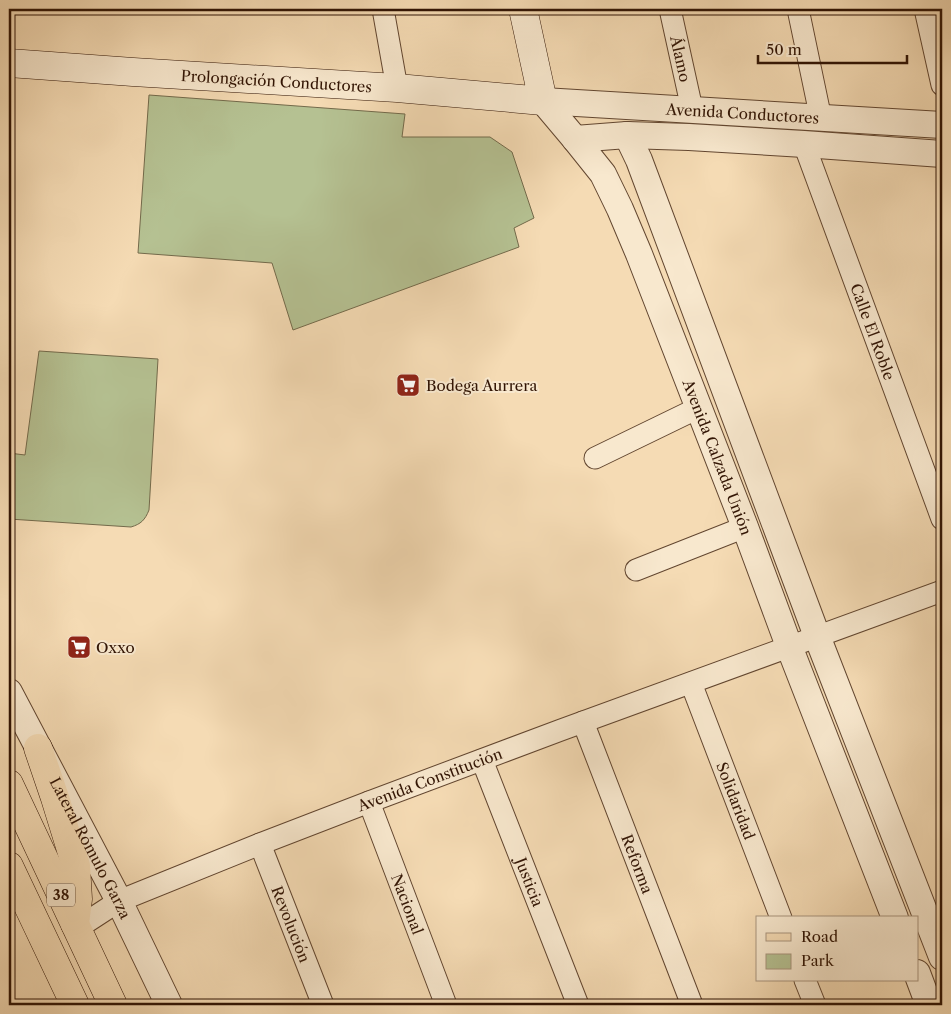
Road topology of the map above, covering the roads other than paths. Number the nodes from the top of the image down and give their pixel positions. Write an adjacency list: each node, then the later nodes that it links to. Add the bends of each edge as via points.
1 (383, 9): 8 (street)
2 (523, 9): 9 (main road, Avenida Calzada Unión)
3 (670, 9): 10 (street, Álamo)
4 (798, 9): 11 (street)
5 (925, 9): 7 (street)
6 (9, 63): 8 (main road, Prolongación Conductores)
7 (942, 85)
8 (397, 88): 9 (main road, Prolongación Conductores)
9 (543, 101): 10 (street, Avenida Conductores); 14 (street, Avenida Calzada Unión)
10 (692, 109): 11 (street, Avenida Conductores)
11 (822, 118): 12 (street, Avenida Conductores)
12 (942, 125)
13 (627, 135): 14 (street, Avenida Conductores); 15 (street, Avenida Conductores); 23 (street, Avenida Calzada Unión)
14 (575, 139): 17 (street, Avenida Calzada Unión, via 603,174 620,209)
15 (804, 144): 16 (street, Avenida Conductores); 19 (street, Calle El Roble)
16 (942, 154)
17 (698, 408): 18 (street); 20 (street, Avenida Calzada Unión)
18 (596, 458)
19 (942, 519)
20 (745, 527): 21 (street); 24 (street, Avenida Calzada Unión)
21 (636, 570)
22 (942, 590): 23 (street, Avenida Constitución)
23 (817, 636): 24 (street, Avenida Constitución); 38 (street, Avenida Calzada Unión)
24 (789, 646): 25 (street, Avenida Constitución); 36 (street, Avenida Calzada Unión)
25 (691, 683): 27 (street, Avenida Constitución); 35 (street, Solidaridad)
26 (9, 692): 28 (street, Lateral Rómulo Garza)
27 (583, 722): 29 (street, Avenida Constitución); 47 (street, Reforma)
28 (38, 748): 34 (street, Lateral Rómulo Garza); 37 (main road, via 76,866)
29 (482, 760): 31 (street, Avenida Constitución); 46 (street, Justicia)
30 (9, 784): 37 (main road, 38)
31 (370, 802): 32 (street, Avenida Constitución); 45 (street, Nacional)
32 (260, 844): 34 (street, Avenida Constitución); 44 (street, Revolución)
33 (9, 866): 41 (main road, 38)
34 (119, 901): 37 (street, Avenida Constitución); 43 (street, Lateral Rómulo Garza)
35 (780, 916)
36 (895, 916)
37 (76, 927): 42 (main road, 38)
38 (942, 957)
39 (926, 976): 49 (street)
40 (807, 982): 48 (street)
41 (75, 1005)
42 (113, 1005)
43 (169, 1005)
44 (323, 1005)
45 (446, 1005)
46 (578, 1005)
47 (692, 1005)
48 (815, 1005)
49 (929, 1005)

